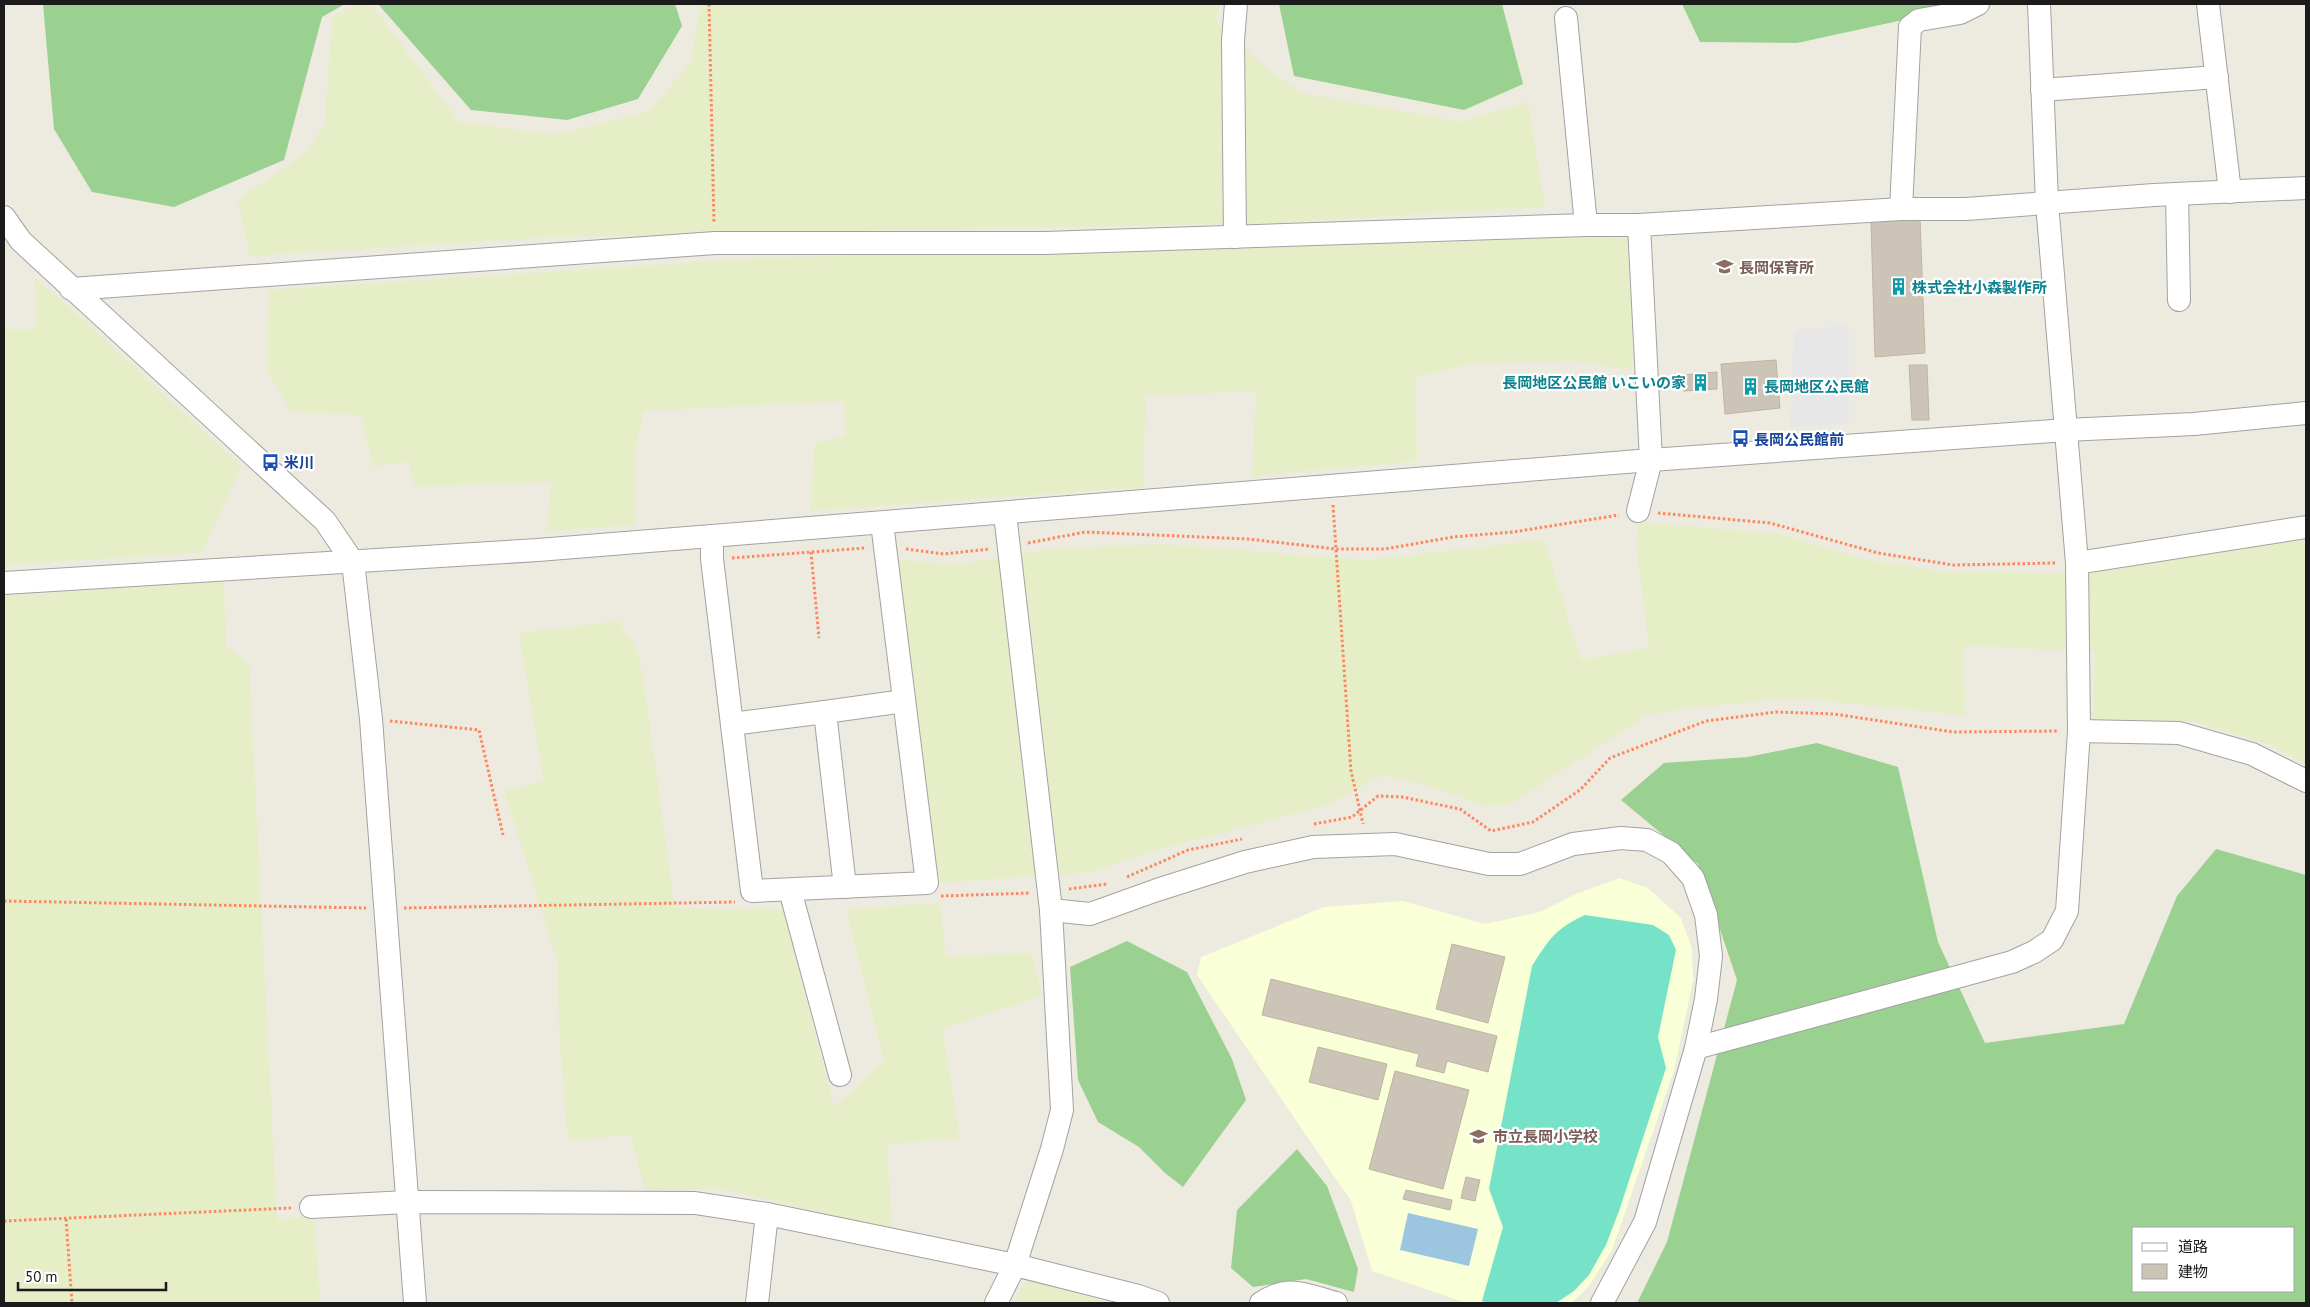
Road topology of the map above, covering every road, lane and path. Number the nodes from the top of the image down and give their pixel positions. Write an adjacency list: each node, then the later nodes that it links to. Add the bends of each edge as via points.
1 (708, 4): 18 (path)
2 (1236, 4): 17 (street, via 1232,40)
3 (1978, 4): 13 (street, via 1960,13 1919,20 1910,27)
4 (2039, 4): 8 (street)
5 (2208, 4): 7 (street)
6 (1566, 18): 15 (street)
7 (2217, 77): 8 (street); 10 (street)
8 (2042, 90): 12 (street)
9 (2306, 188): 10 (street)
10 (2230, 192): 11 (street)
11 (2177, 194): 12 (street); 20 (street)
12 (2047, 203): 13 (street, via 1966,209); 22 (street)
13 (1901, 209): 16 (street)
14 (4, 217): 19 (street, via 21,241)
15 (1586, 225): 16 (street); 17 (street)
16 (1639, 226): 23 (street)
17 (1235, 237): 18 (street, via 1045,243)
18 (715, 243): 19 (street)
19 (71, 288): 35 (street, via 325,522)
20 (2179, 300)
21 (2306, 413): 22 (street, via 2194,424)
22 (2066, 430): 23 (street); 36 (street)
23 (1651, 460): 24 (street); 25 (street)
24 (1332, 485): 26 (street); 32 (path)
25 (1638, 512): 32 (path, via 1385,548); 36 (path, via 1770,523 1878,552 1953,565)
26 (1005, 514): 27 (street); 31 (street)
27 (882, 523): 29 (street); 30 (street)
28 (2306, 528): 36 (street)
29 (712, 536): 34 (street); 35 (street)
30 (885, 546): 31 (path, via 944,554); 33 (path); 39 (street)
31 (1009, 546): 32 (path, via 1085,532 1248,539); 56 (street)
32 (1336, 549): 45 (path, via 1351,770)
33 (811, 552): 34 (path); 38 (path)
34 (712, 559): 42 (street)
35 (353, 562): 37 (street); 41 (street)
36 (2077, 563): 43 (street)
37 (4, 583)
38 (820, 638)
39 (904, 702): 40 (street); 51 (street)
40 (825, 712): 42 (street); 53 (street)
41 (371, 719): 47 (path, via 479,730); 58 (street)
42 (732, 724): 54 (street, via 752,891)
43 (2079, 731): 44 (street, via 2179,733 2252,754); 45 (path, via 1954,732 1834,714 1776,712 1706,721 1610,758 1580,790 1533,822 1491,831 1460,809 1402,797 1378,796); 59 (street, via 2067,911 2052,940 2012,962)
44 (2306, 781)
45 (1360, 810): 46 (path, via 1352,817); 49 (path)
46 (1313, 824)
47 (503, 835)
48 (1246, 838): 50 (path, via 1188,850)
49 (1366, 845): 56 (street, via 1313,847 1245,862 1090,914); 59 (street, via 1395,844 1489,864 1520,864 1572,844 1621,838 1647,840 1671,853 1693,878 1706,915 1711,956)
50 (1119, 880)
51 (926, 883): 53 (street); 56 (path, via 932,897)
52 (1110, 884): 56 (path)
53 (845, 887): 54 (street)
54 (790, 890): 60 (street)
55 (4, 901): 58 (path)
56 (1050, 901): 66 (street, via 1062,1110)
57 (736, 902): 58 (path)
58 (384, 908): 61 (street)
59 (1696, 1048): 74 (street, via 1645,1222)
60 (840, 1075)
61 (408, 1202): 62 (street); 63 (street, via 695,1203); 68 (street)
62 (311, 1207): 64 (path)
63 (767, 1214): 66 (street); 69 (street)
64 (66, 1219): 65 (path); 67 (path)
65 (4, 1221)
66 (1015, 1265): 70 (street); 71 (street)
67 (72, 1303)
68 (415, 1303)
69 (757, 1303)
70 (996, 1303)
71 (1158, 1303)
72 (1261, 1303): 73 (street, via 1292,1291)
73 (1336, 1303)
74 (1602, 1303)

